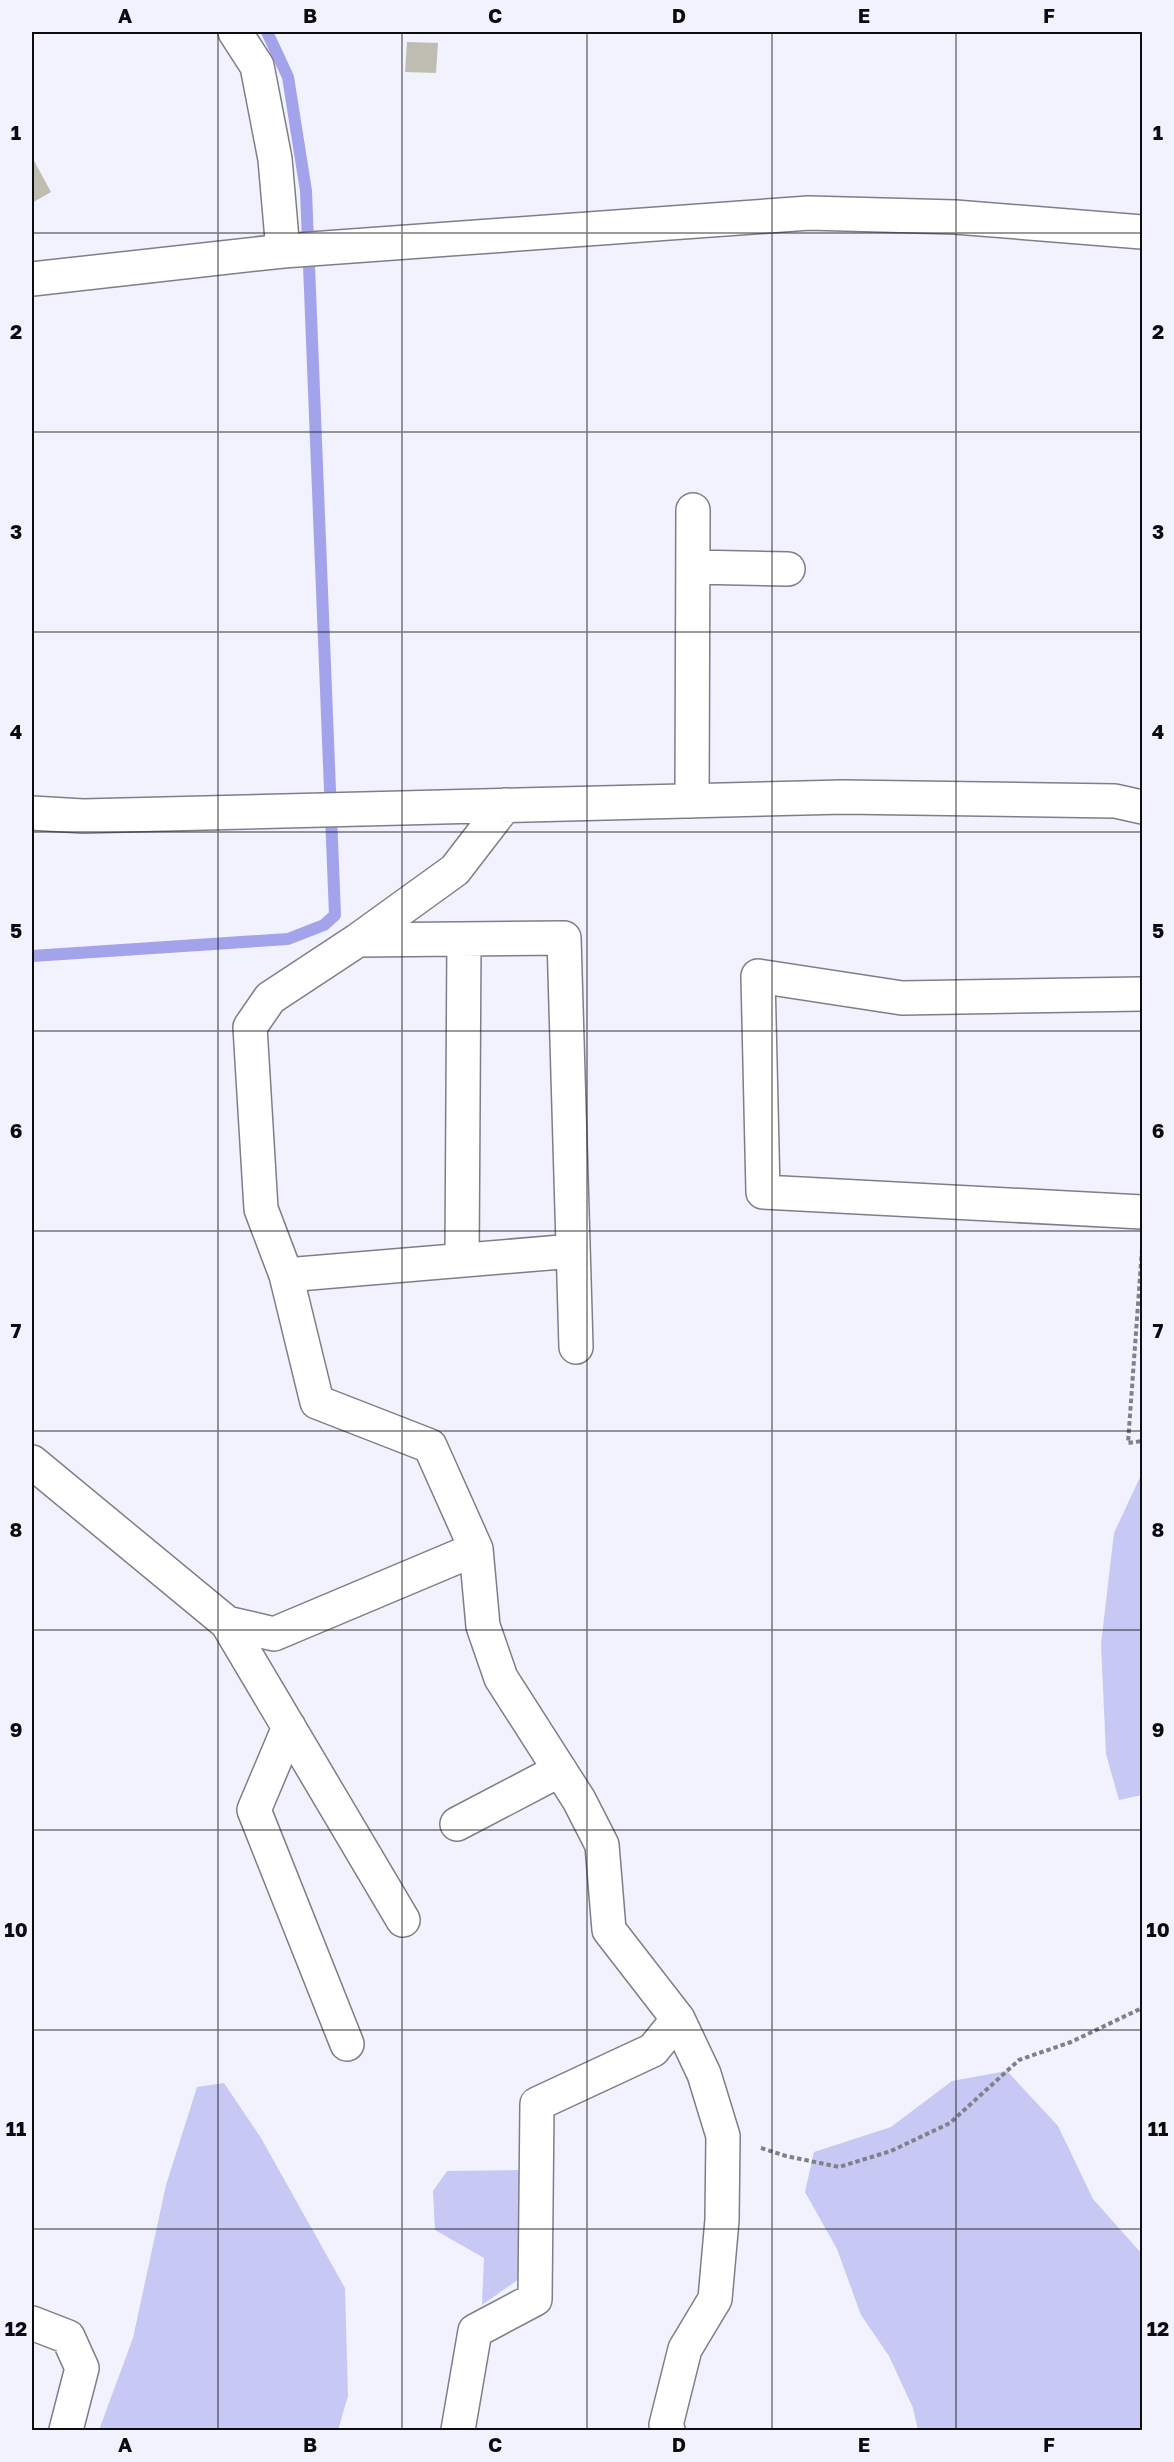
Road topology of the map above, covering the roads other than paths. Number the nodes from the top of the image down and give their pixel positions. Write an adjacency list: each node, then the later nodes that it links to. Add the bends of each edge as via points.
1 (235, 32): 3 (street, via 257,66 275,159)
2 (1143, 232): 3 (street, via 955,217 809,213)
3 (283, 252): 4 (street)
4 (32, 279)
5 (693, 510): 6 (street)
6 (693, 567): 7 (street); 8 (street)
7 (788, 569)
8 (692, 801): 9 (street); 10 (street, via 843,797 1115,801)
9 (505, 805): 11 (street, via 83,816); 13 (street, via 455,870)
10 (1143, 807)
11 (32, 813)
12 (464, 939): 13 (street); 16 (street, via 564,938); 17 (street)
13 (358, 940): 18 (street, via 270,999 250,1026 261,1209)
14 (1143, 994): 15 (street, via 902,998 758,976 763,1192)
15 (1143, 1212)
16 (573, 1251): 17 (street); 19 (street)
17 (462, 1260): 18 (street)
18 (286, 1275): 21 (street, via 317,1402 430,1446)
19 (576, 1347)
20 (32, 1462): 22 (street)
21 (476, 1549): 22 (street, via 274,1634); 24 (street, via 483,1626 501,1678)
22 (227, 1623): 23 (street)
23 (289, 1727): 26 (street); 28 (street, via 254,1810)
24 (560, 1770): 25 (street); 27 (street, via 602,1845 609,1930)
25 (458, 1824)
26 (404, 1920)
27 (678, 2019): 31 (street, via 653,2050 537,2104 535,2299 475,2331); 32 (street, via 704,2074 723,2136 722,2220 715,2299 685,2349)
28 (347, 2044)
29 (32, 2323): 30 (street, via 68,2337 82,2368)
30 (66, 2430)
31 (458, 2430)
32 (668, 2430)

